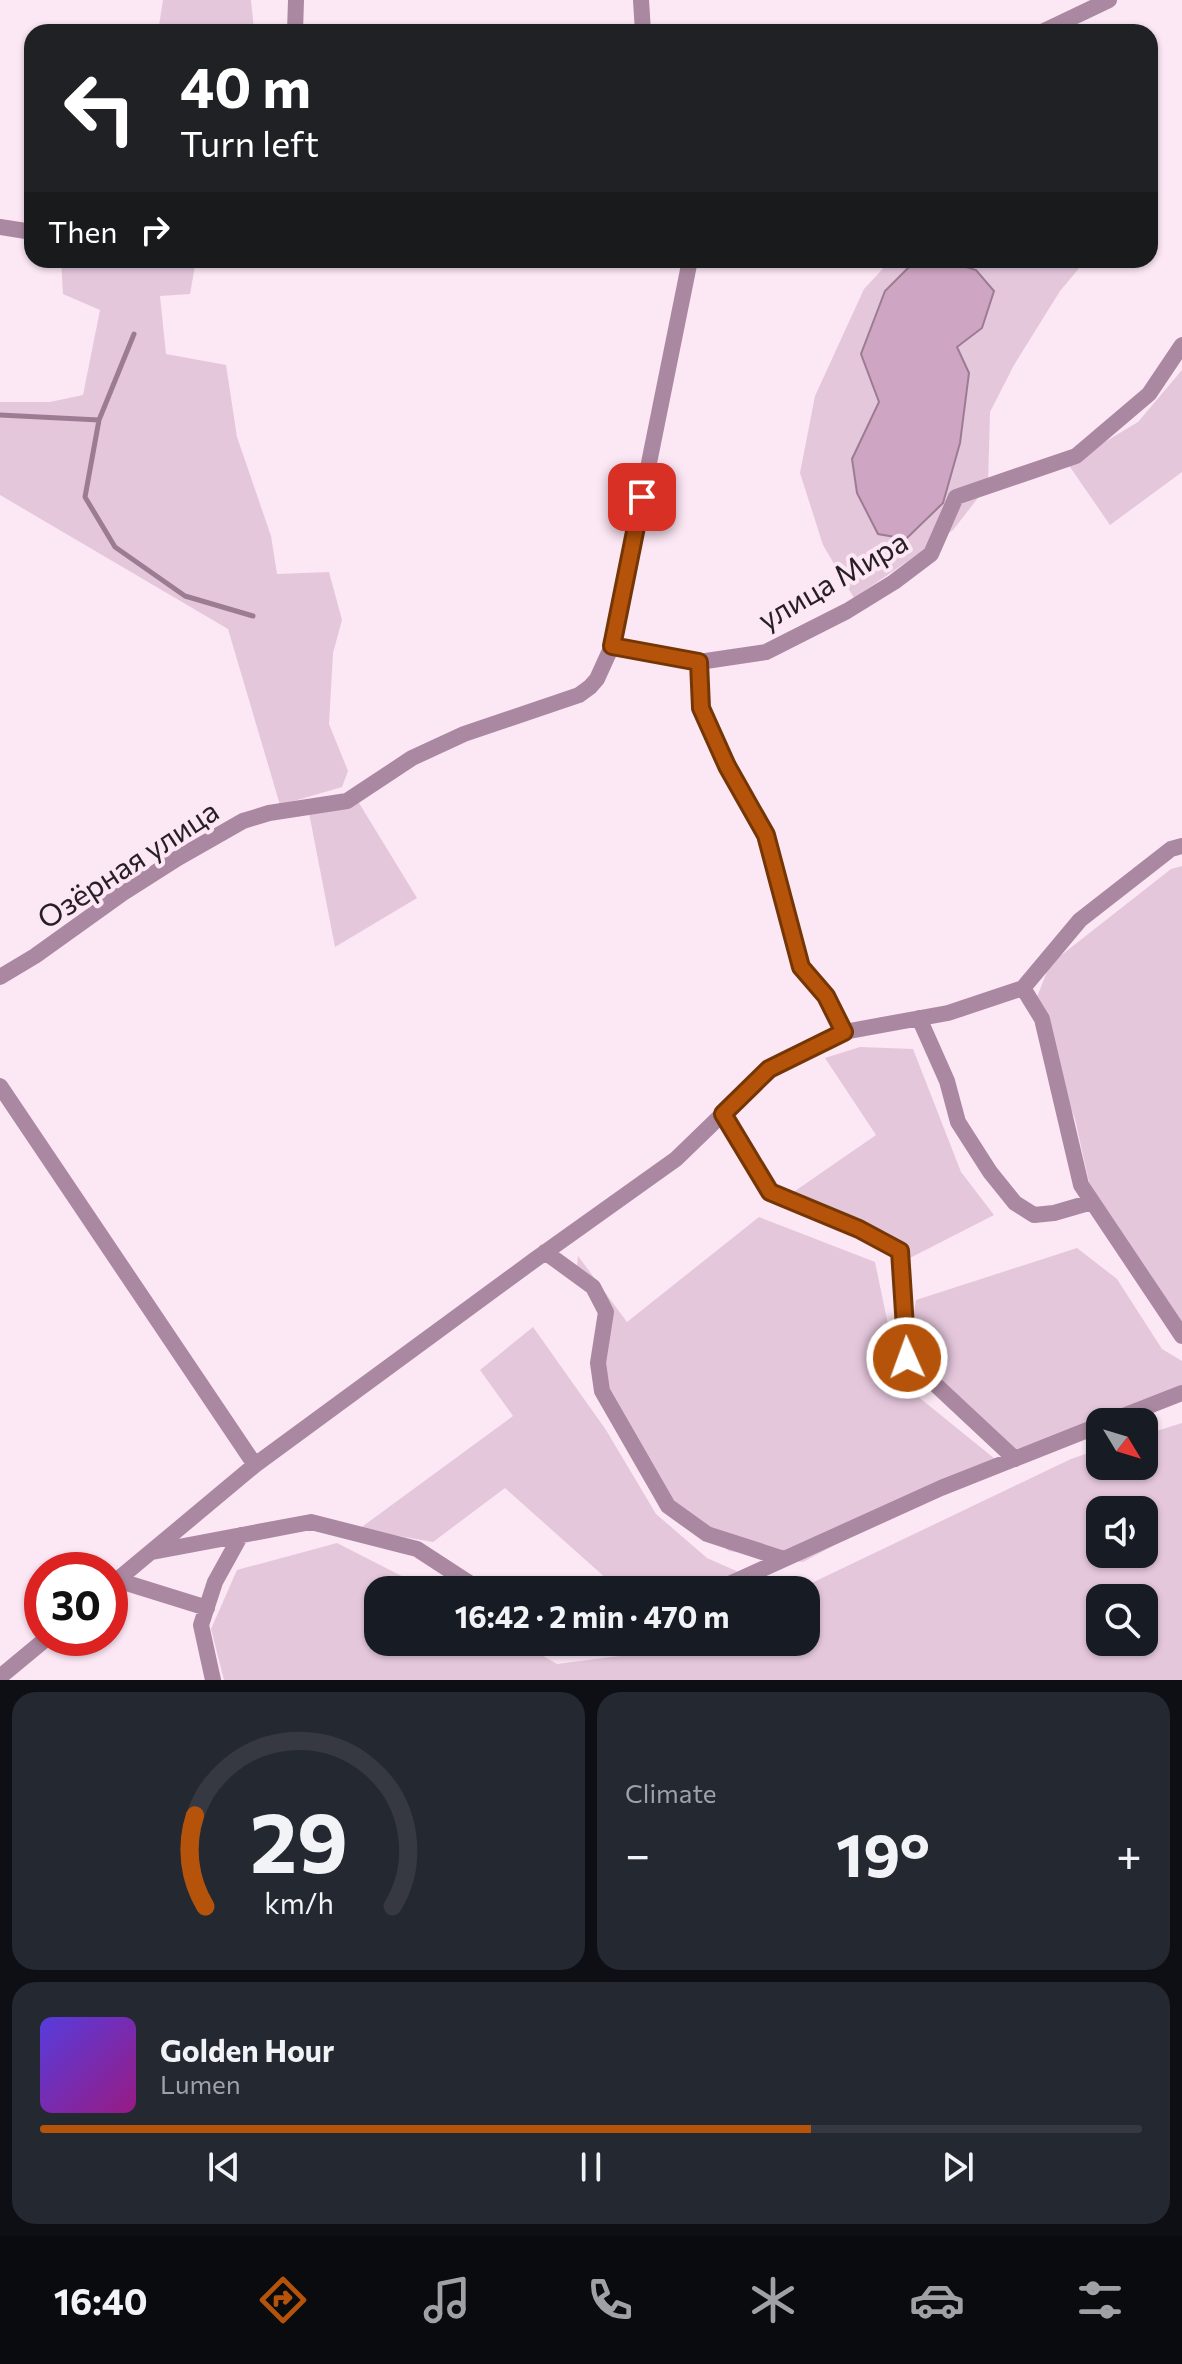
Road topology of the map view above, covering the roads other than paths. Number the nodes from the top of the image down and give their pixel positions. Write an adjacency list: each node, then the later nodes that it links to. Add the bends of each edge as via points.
1 (296, 0): 4 (street)
2 (641, 0): 5 (street)
3 (1109, 0): 6 (street)
4 (295, 24)
5 (642, 24)
6 (1059, 24)
7 (0, 227): 8 (street)
8 (24, 231)
9 (688, 268): 11 (street, Озёрная улица)
10 (1182, 345): 12 (street, улица Мира, via 1149,394 1076,456 956,497 931,554 894,582 766,652)
11 (612, 646): 12 (street, улица Мира); 14 (street, Озёрная улица, via 597,679 579,695 464,734 412,758 347,801 243,821 123,893)
12 (699, 662): 17 (street, via 701,708 766,835 801,967 826,996)
13 (1182, 846): 15 (street, via 1171,849 1080,920)
14 (0, 977)
15 (1023, 988): 16 (street); 20 (street, via 1042,1019 1081,1185)
16 (919, 1018): 17 (street); 20 (street, via 947,1081 958,1122 1015,1203 1034,1215)
17 (844, 1032): 19 (street, via 769,1069)
18 (0, 1086): 27 (street)
19 (723, 1114): 21 (street, via 676,1159); 26 (street, via 770,1192 900,1251 907,1358)
20 (1092, 1202): 22 (street)
21 (545, 1252): 27 (street); 30 (street, via 593,1287 606,1312 598,1363 602,1391 668,1506 707,1534)
22 (1182, 1336)
23 (1182, 1393): 24 (street)
24 (1144, 1408)
25 (1086, 1431): 26 (street)
26 (1015, 1459): 30 (street)
27 (255, 1465): 29 (street)
28 (241, 1535): 29 (street); 32 (street, via 311,1522 417,1549); 35 (street)
29 (150, 1552): 31 (street)
30 (784, 1559): 33 (street)
31 (128, 1571)
32 (458, 1576)
33 (747, 1576)
34 (128, 1587): 35 (street)
35 (207, 1608): 38 (street, via 201,1625)
36 (25, 1656): 37 (street)
37 (0, 1677)
38 (213, 1680)

